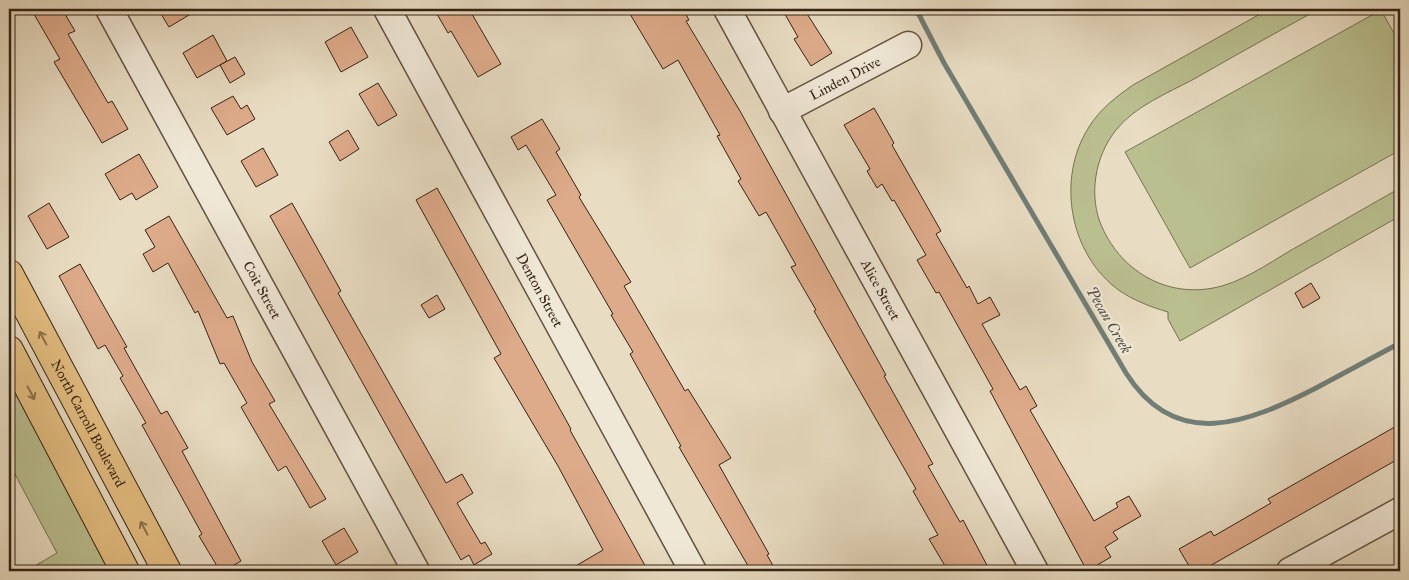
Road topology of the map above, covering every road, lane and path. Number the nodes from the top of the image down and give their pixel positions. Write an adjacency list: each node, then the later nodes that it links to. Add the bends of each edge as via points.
1 (109, 9): 11 (street, Coit Street)
2 (387, 9): 12 (street, Denton Street)
3 (727, 9): 5 (street, Alice Street)
4 (908, 45): 5 (street, Linden Drive)
5 (782, 111): 13 (street, Alice Street)
6 (9, 274): 10 (main road, North Carroll Boulevard, one-way to 6)
7 (9, 350): 9 (main road, one-way to 9)
8 (1400, 511): 14 (street)
9 (125, 571)
10 (167, 571)
11 (416, 571)
12 (693, 571)
13 (1035, 571)
14 (1290, 571)

